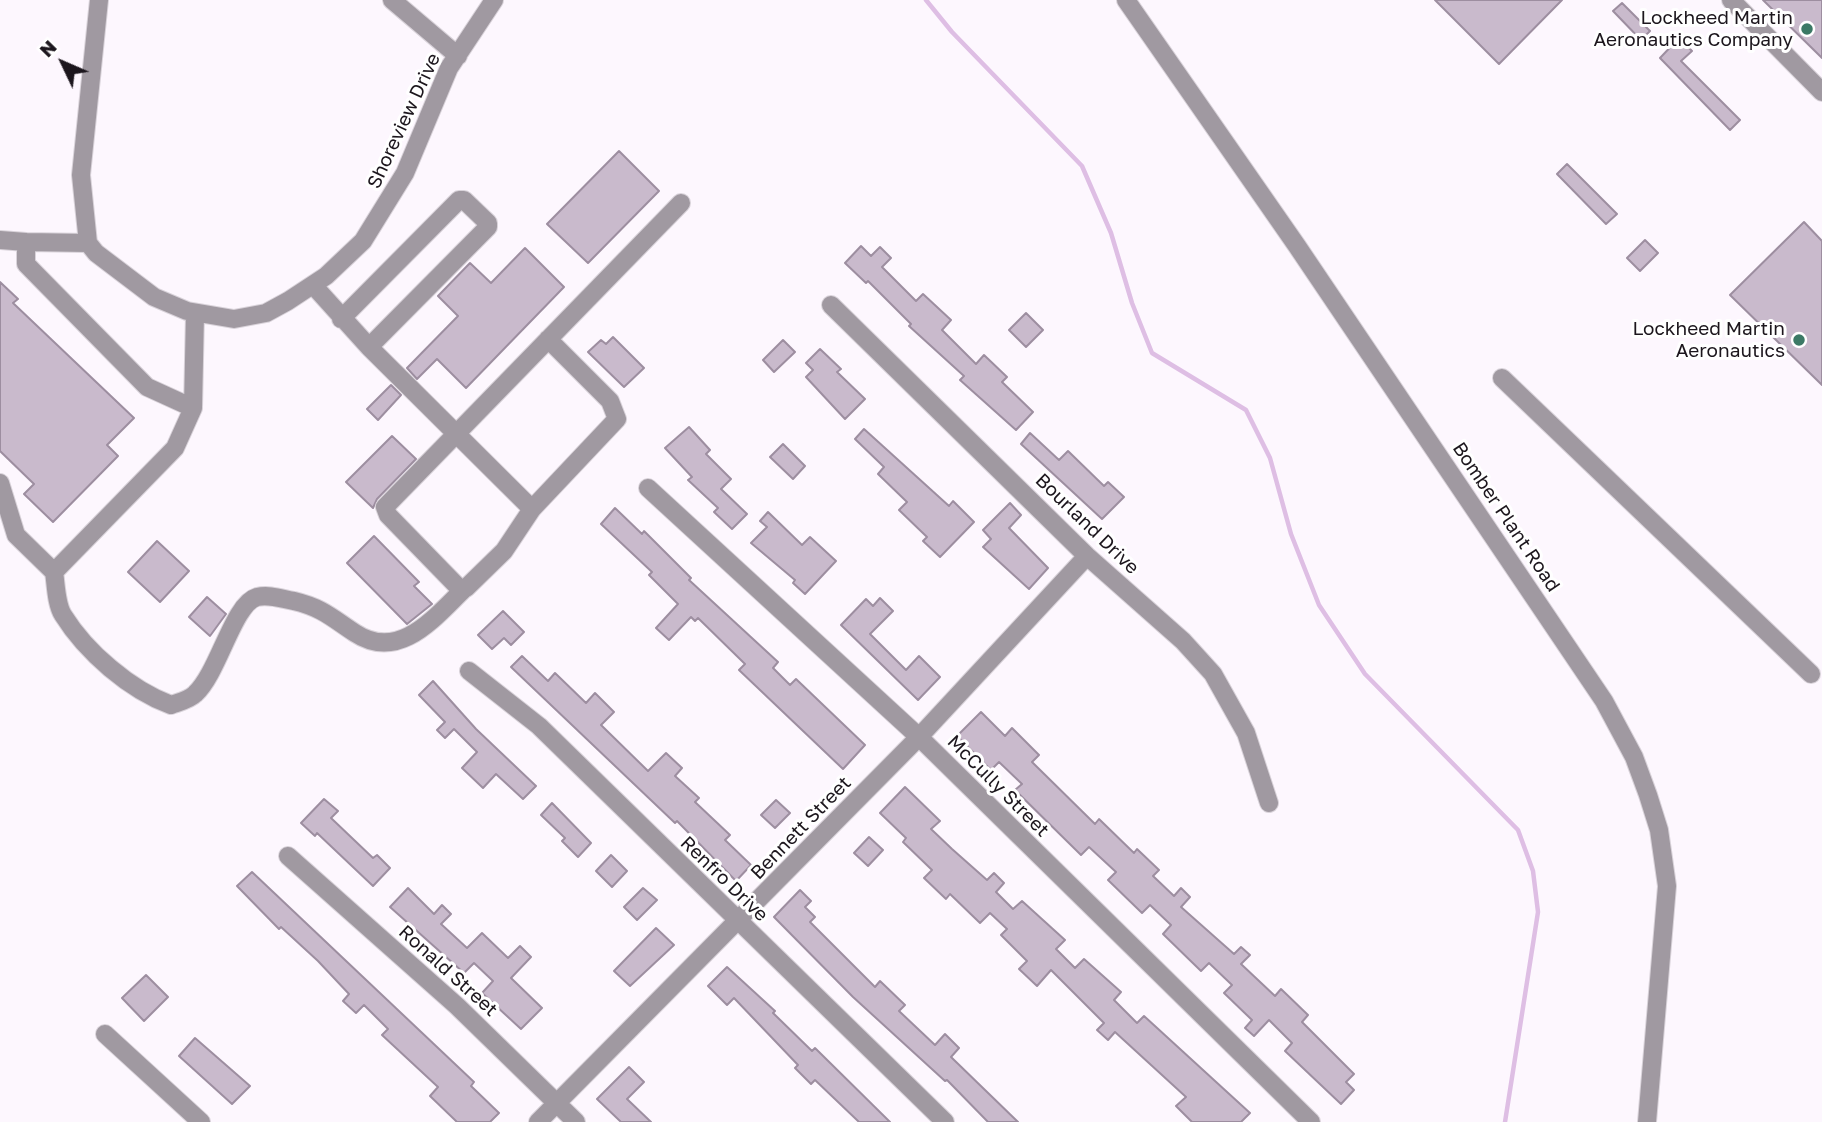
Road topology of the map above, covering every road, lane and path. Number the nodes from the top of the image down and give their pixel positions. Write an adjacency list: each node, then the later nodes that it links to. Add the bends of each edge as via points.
1 (99, 0): 11 (street, via 81,175)
2 (392, 0): 6 (street)
3 (494, 0): 6 (street, Shoreview Drive)
4 (1126, 0): 40 (street, Bomber Plant Road, via 1604,701 1634,757 1659,830 1667,886)
5 (1731, 0): 7 (street)
6 (458, 56): 12 (street, Shoreview Drive, via 381,215 363,241)
7 (1822, 92)
8 (681, 203): 16 (street)
9 (0, 240): 10 (street)
10 (26, 242): 11 (street); 19 (street, via 26,264 146,387)
11 (88, 243): 14 (street, Shoreview Drive, via 154,297)
12 (313, 285): 14 (street, Shoreview Drive, via 266,313 234,319); 15 (street)
13 (831, 305): 24 (street, Bourland Drive)
14 (195, 313): 19 (street)
15 (341, 319): 17 (street); 17 (street, via 459,200 480,215 488,228)
16 (548, 339): 20 (street); 23 (street, via 610,401 617,419)
17 (369, 347): 20 (street)
18 (1502, 378): 28 (street)
19 (193, 408): 25 (street, via 175,448)
20 (455, 433): 23 (street); 26 (street, via 385,510)
21 (0, 483): 25 (street, via 16,535)
22 (648, 488): 29 (street, McCully Street)
23 (532, 509): 26 (street, via 505,551)
24 (1087, 556): 29 (street, Bennett Street); 30 (street, Bourland Drive, via 1213,674 1246,733)
25 (54, 572): 26 (street, via 61,613 88,645 119,676 147,696 171,705 194,696 248,601 266,595 309,605 327,611 363,638 387,643 422,631)
26 (463, 590)
27 (469, 671): 32 (street, Renfro Drive, via 539,726)
28 (1811, 674)
29 (919, 737): 32 (street, Bennett Street); 39 (street, McCully Street)
30 (1269, 803)
31 (288, 856): 34 (street, Ronald Street, via 457,1006)
32 (738, 923): 34 (street, Bennett Street); 38 (street, Renfro Drive)
33 (105, 1034): 35 (street)
34 (557, 1103): 36 (street, Bennett Street); 37 (street, Ronald Street)
35 (201, 1122)
36 (538, 1122)
37 (576, 1122)
38 (946, 1122)
39 (1311, 1122)
40 (1647, 1122)

